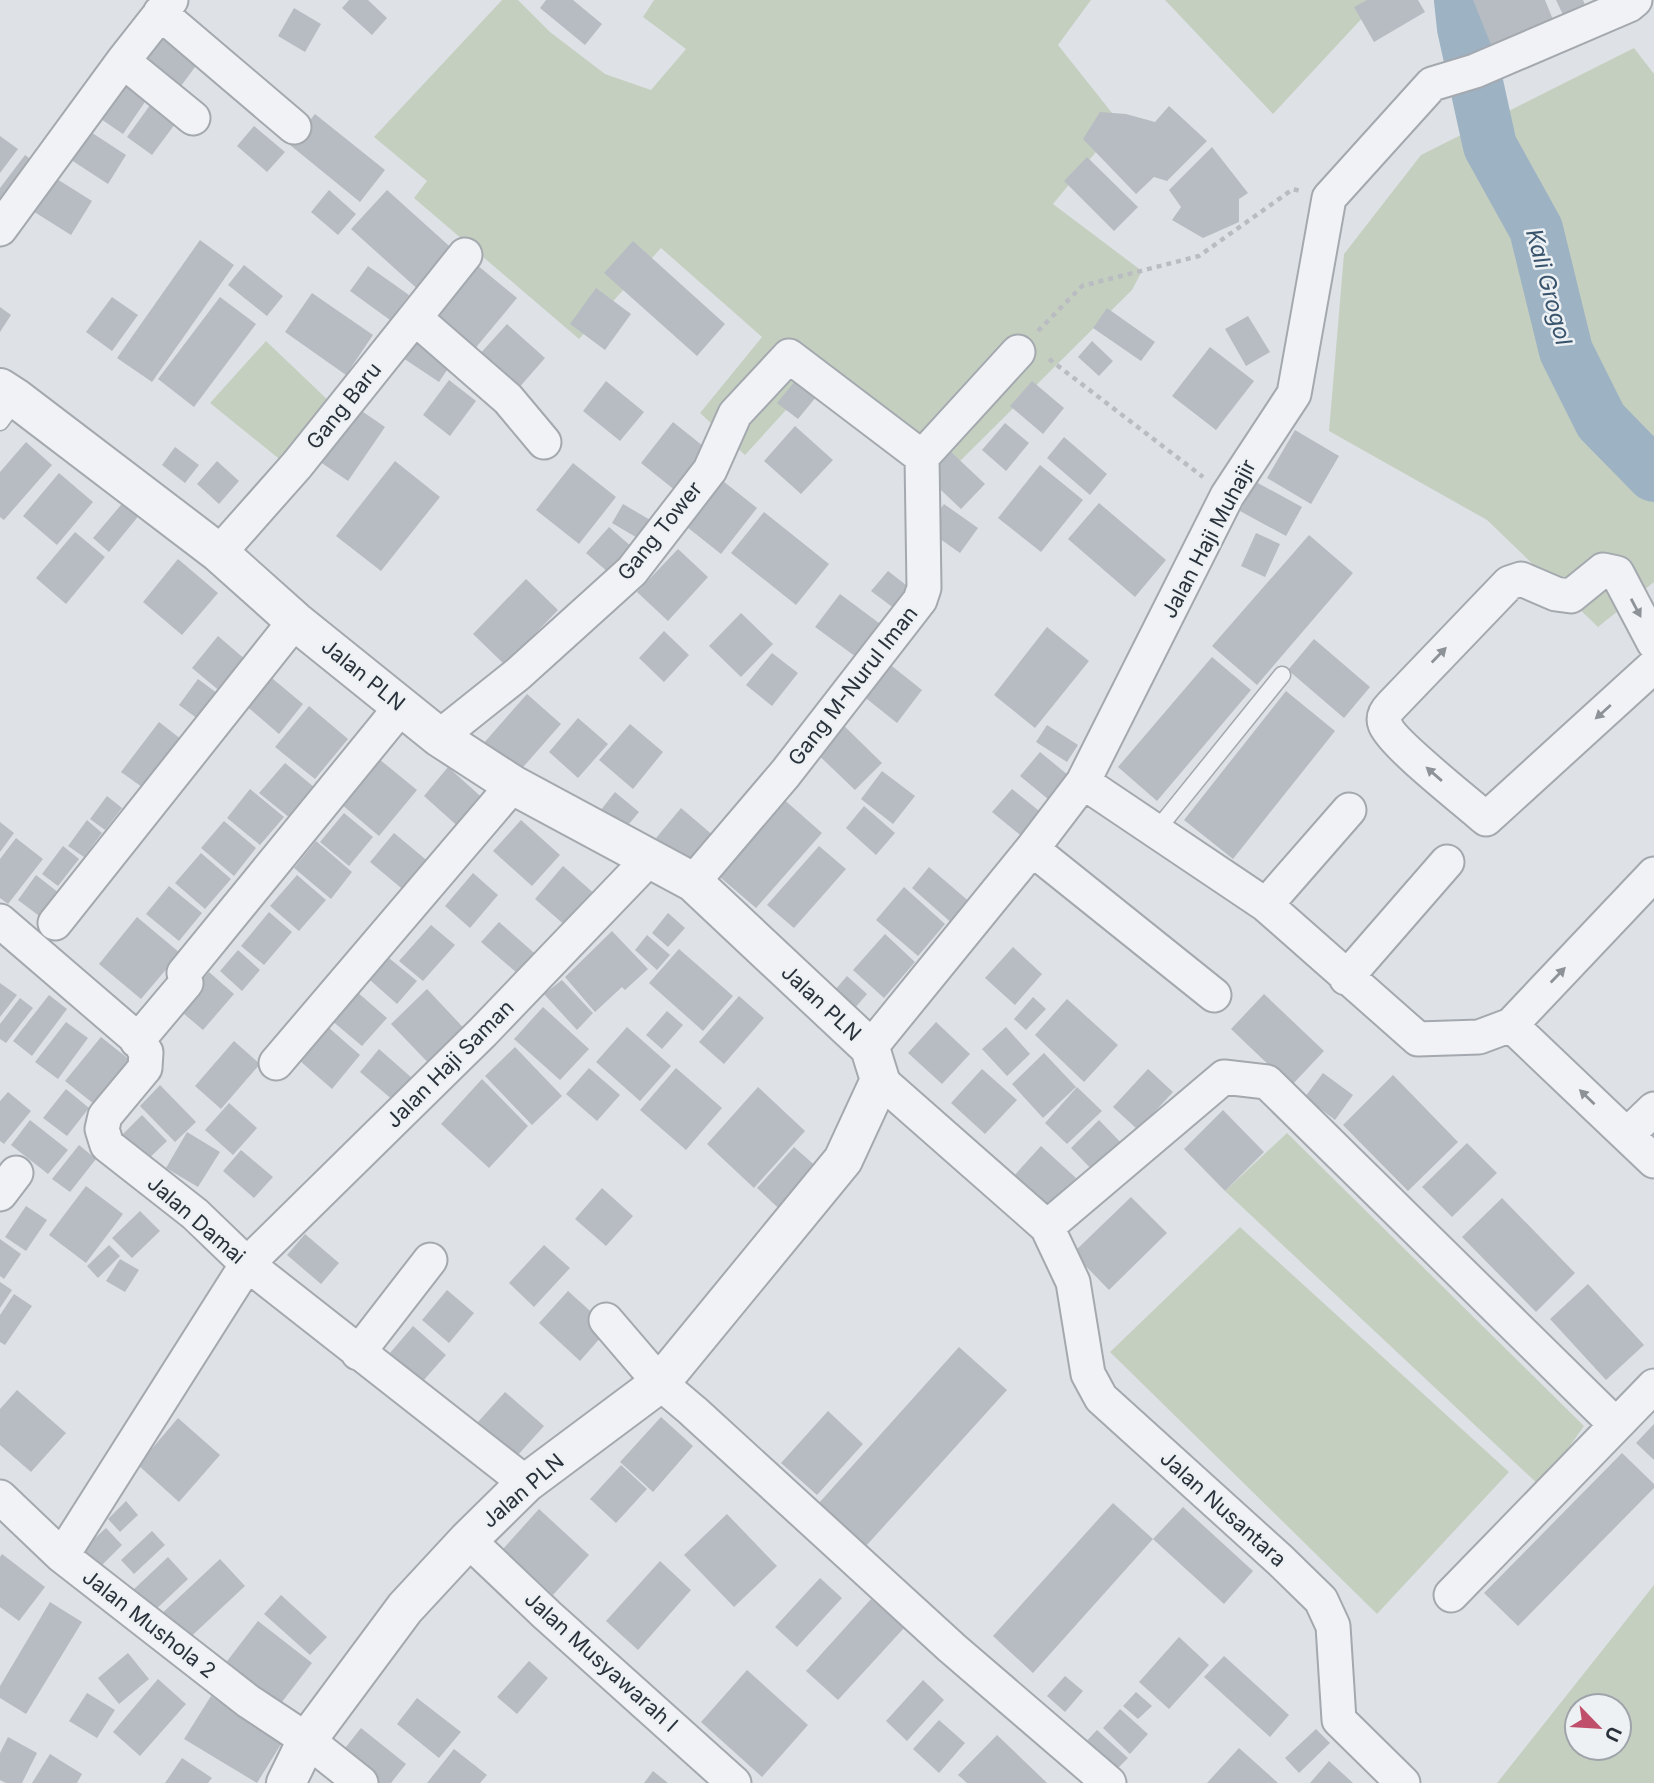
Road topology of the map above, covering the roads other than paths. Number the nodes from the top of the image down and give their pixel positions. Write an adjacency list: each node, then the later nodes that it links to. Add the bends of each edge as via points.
1 (1635, 0): 20 (street, Jalan Haji Muhajir, via 1475,71 1432,84 1329,198 1294,394 1227,496)
2 (166, 7): 3 (street); 5 (street)
3 (123, 61): 4 (street); 6 (street)
4 (193, 118)
5 (294, 127)
6 (0, 229)
7 (465, 255): 8 (street, Gang Baru)
8 (415, 318): 11 (street, via 508,400); 13 (street, Gang Baru, via 297,465)
9 (1018, 352): 12 (street)
10 (6, 403): 13 (street, Jalan PLN)
11 (544, 442)
12 (922, 457): 19 (street, Gang Tower, via 789,356 735,414 710,470 632,571); 28 (street, Gang M-Nurul Iman, via 925,588 920,600 785,774)
13 (219, 553): 14 (street, Jalan PLN)
14 (295, 621): 18 (street, Jalan PLN); 31 (street)
15 (1654, 643): 16 (street, one-way to 15, via 1486,819 1402,747 1385,724 1385,713 1392,705 1509,583 1521,579 1571,596 1604,570 1617,573)
16 (1654, 666)
17 (1282, 675): 23 (lane)
18 (401, 707): 19 (street, Jalan PLN); 35 (street, via 184,973 186,983)
19 (439, 737): 21 (street, Jalan PLN)
20 (1083, 782): 23 (street); 24 (street, Jalan Haji Muhajir)
21 (513, 785): 25 (street, Jalan PLN); 36 (street)
22 (1349, 810): 29 (street)
23 (1156, 831): 29 (street)
24 (1032, 849): 33 (street); 37 (street, Jalan Haji Muhajir)
25 (649, 859): 28 (street, Jalan PLN); 43 (street, Jalan Haji Saman, via 484,1032)
26 (1447, 862): 32 (street)
27 (1654, 874): 34 (street, one-way to 27)
28 (693, 882): 37 (street, Jalan PLN)
29 (1266, 905): 32 (street)
30 (0, 921): 35 (street)
31 (55, 923)
32 (1346, 978): 34 (street, via 1418,1039 1479,1037)
33 (1214, 995)
34 (1511, 1025): 39 (street, one-way to 34)
35 (137, 1041): 43 (street, Jalan Damai, via 146,1052 145,1068 105,1116 102,1129 107,1145 195,1214)
36 (276, 1063)
37 (875, 1064): 41 (street); 46 (street, Jalan PLN, via 844,1160)
38 (1654, 1109): 39 (street)
39 (1627, 1135): 40 (street)
40 (1654, 1161)
41 (1048, 1227): 48 (street, via 1224,1077 1267,1082); 59 (street, Jalan Nusantara, via 1073,1282 1088,1374 1101,1398 1321,1600 1334,1626 1339,1720)
42 (430, 1260): 45 (street)
43 (247, 1265): 45 (street, Jalan Damai); 52 (street, Jalan Haji Saman)
44 (606, 1320): 46 (street)
45 (358, 1353): 49 (street, Jalan Damai)
46 (660, 1383): 49 (street, Jalan PLN); 58 (street, via 952,1648)
47 (1654, 1386): 48 (street)
48 (1616, 1425): 53 (street)
49 (526, 1483): 51 (street, Jalan PLN)
50 (0, 1497): 52 (street, Jalan Mushola 2)
51 (468, 1540): 54 (street, Jalan PLN, via 405,1608); 57 (street, Jalan Musyawarah I)
52 (62, 1556): 54 (street, Jalan Mushola 2, via 248,1701)
53 (1451, 1595)
54 (307, 1740): 55 (street, Jalan PLN); 56 (street, Jalan Mushola 2)
55 (286, 1783)
56 (361, 1783)
57 (734, 1783)
58 (1109, 1783)
59 (1403, 1783)

